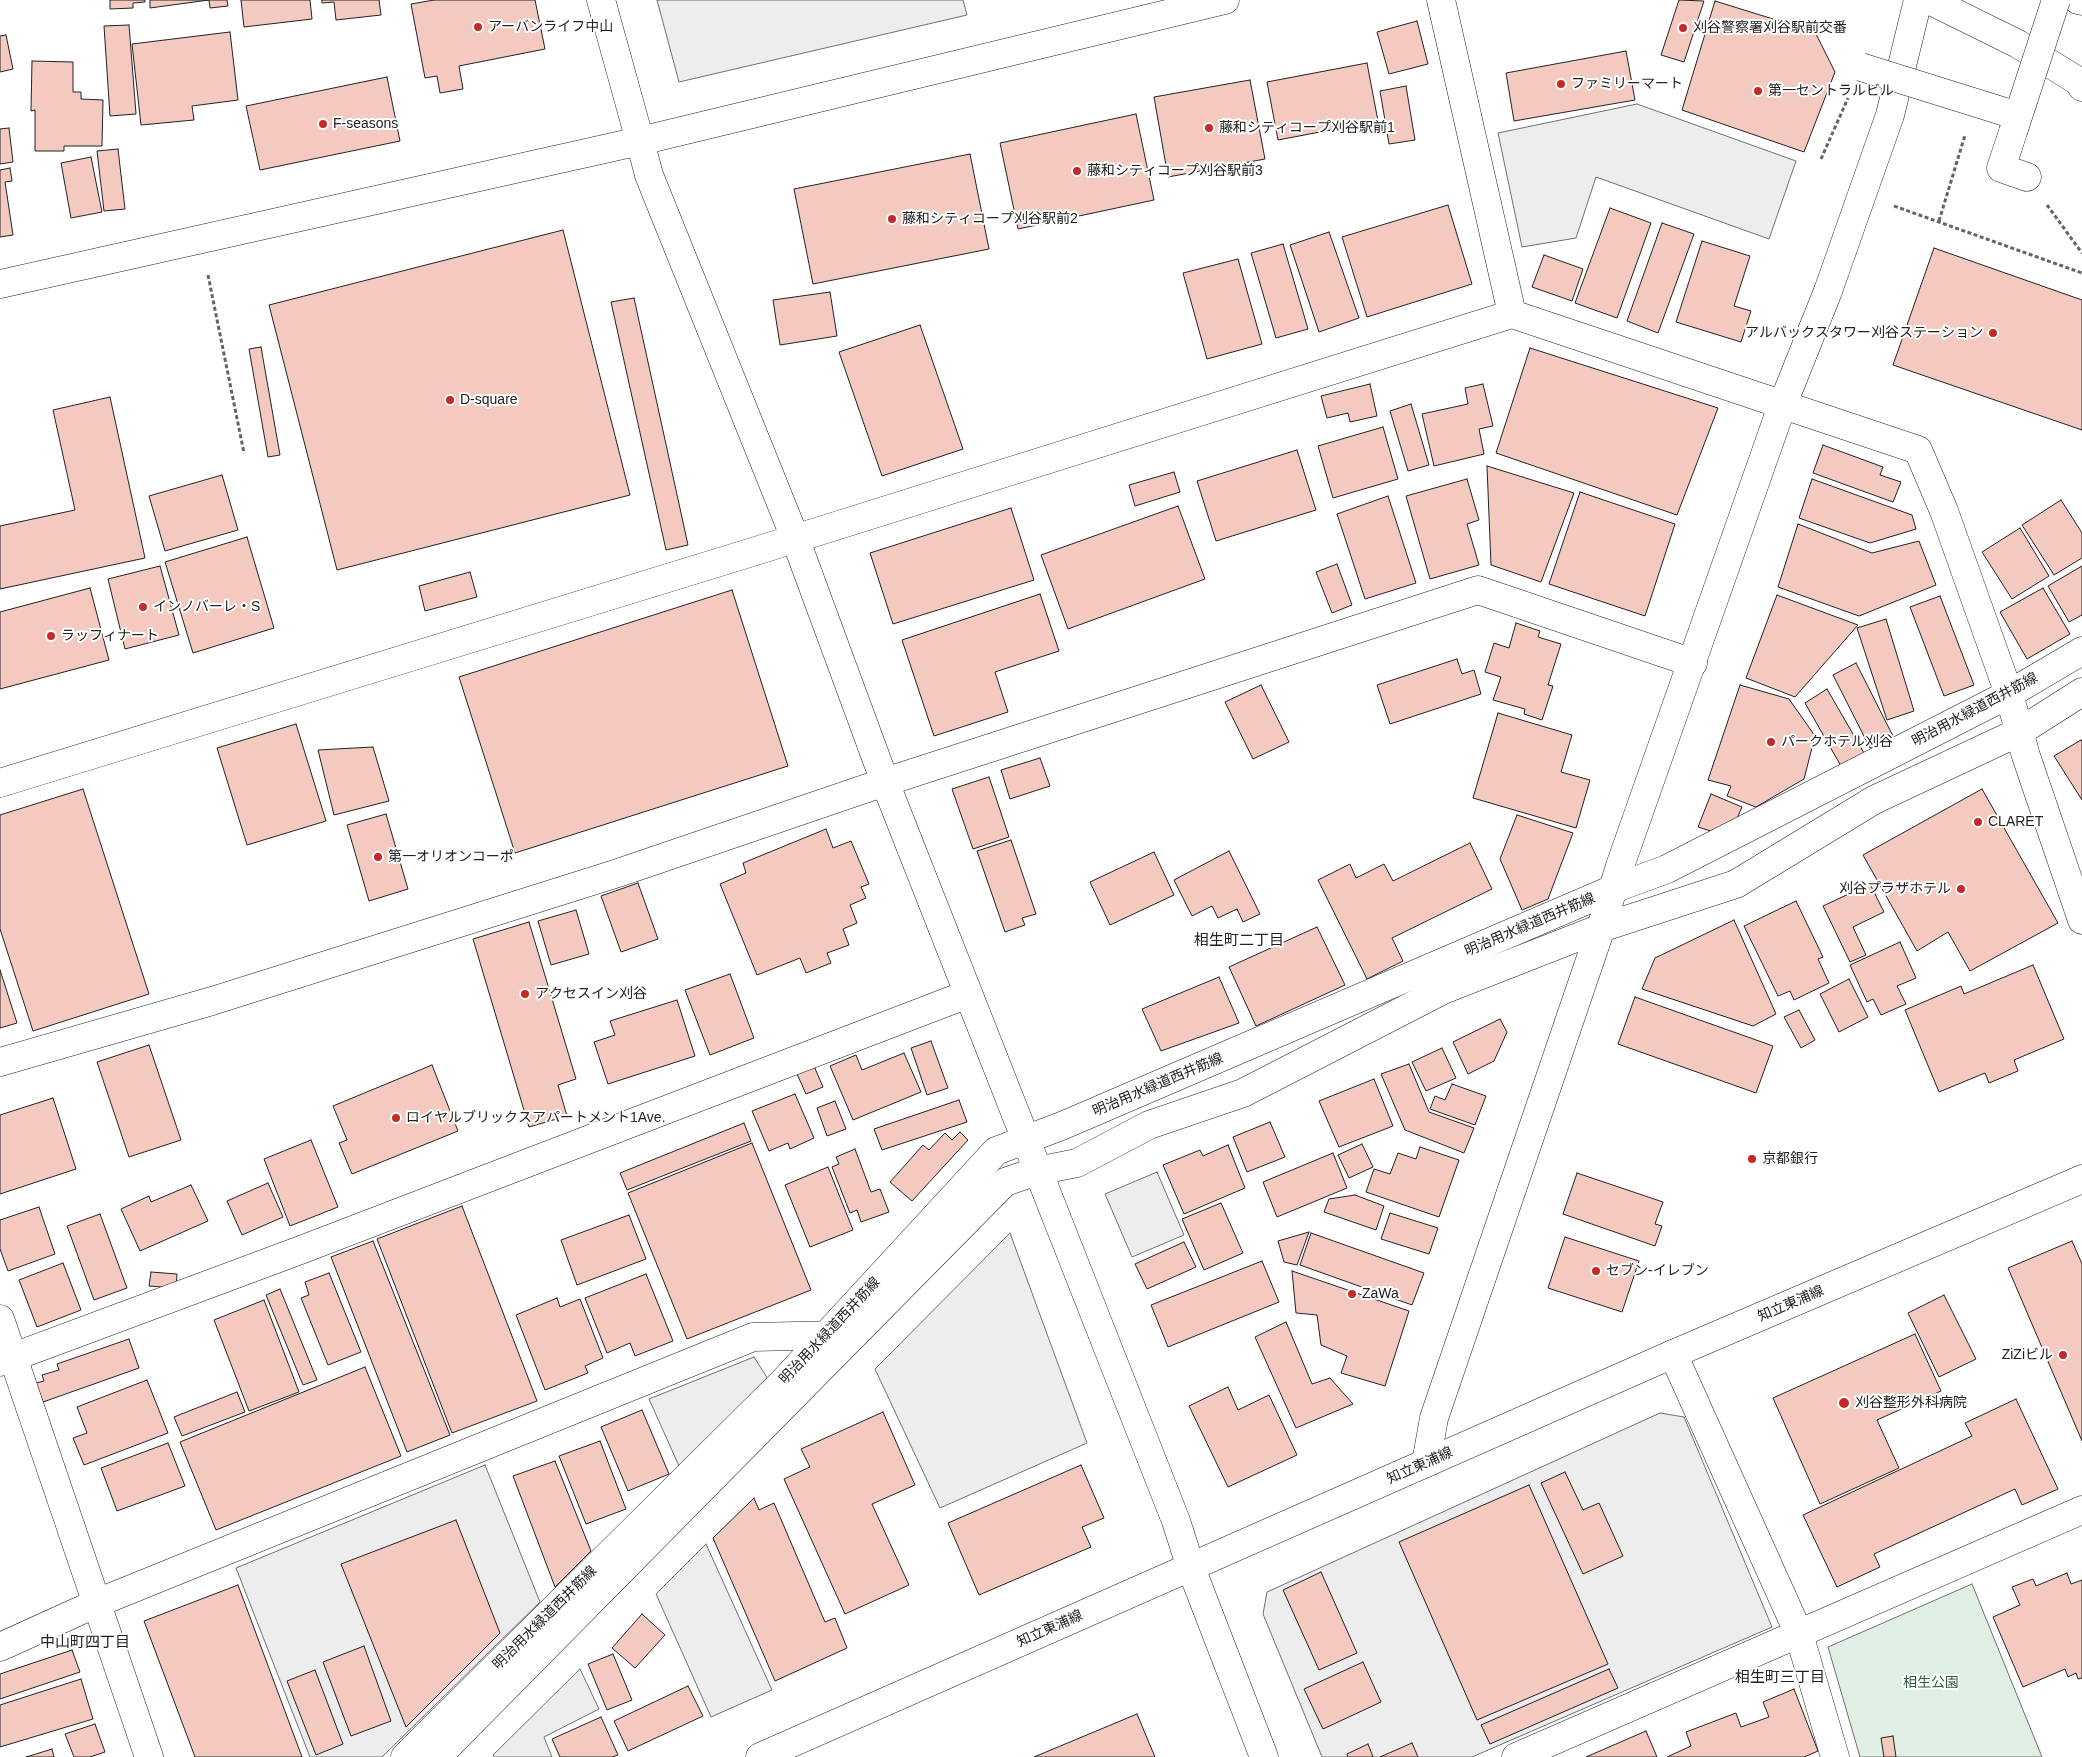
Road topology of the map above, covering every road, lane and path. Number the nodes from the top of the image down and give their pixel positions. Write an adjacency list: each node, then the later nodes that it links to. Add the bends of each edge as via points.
1 (601, 0): 13 (street)
2 (1225, 0): 13 (street)
3 (1442, 0): 22 (street)
4 (1918, 0): 23 (street, via 1890,115 1828,291)
5 (1929, 0): 10 (street, via 2018,44 2078,81)
6 (2056, 0): 11 (street, bridge)
7 (2078, 0): 8 (street)
8 (2082, 1)
9 (1862, 67): 11 (street, bridge); 14 (path)
10 (2082, 87)
11 (2018, 116): 15 (street, bridge, via 2001,168)
12 (1968, 127): 17 (path)
13 (640, 141): 21 (street); 25 (street, via 649,174)
14 (1821, 159)
15 (2026, 176): 18 (path)
16 (1891, 205): 17 (path)
17 (1939, 221): 19 (path)
18 (2082, 253)
19 (2082, 273)
20 (208, 275): 24 (path)
21 (0, 284)
22 (1512, 314): 23 (street); 25 (street)
23 (1782, 406): 27 (street); 29 (street, via 1918,450 1944,511)
24 (244, 453)
25 (795, 538): 31 (street); 32 (street)
26 (2082, 651): 29 (street, 明治用水緑道西井筋線)
27 (1693, 663): 31 (street, via 1478,590); 33 (street)
28 (2082, 692): 30 (street)
29 (2009, 694): 30 (street); 33 (street, 明治用水緑道西井筋線, via 1668,869)
30 (2019, 732): 34 (street); 35 (street, via 1874,800 1736,884)
31 (885, 782): 36 (street); 37 (street, via 618,873 250,989)
32 (0, 783)
33 (1613, 889): 35 (street); 38 (street, 明治用水緑道西井筋線)
34 (2082, 920)
35 (1601, 928): 39 (street, via 1443,990 1243,1093 1149,1125 1077,1163); 46 (street, via 1434,1418)
36 (968, 994): 38 (street); 45 (street)
37 (0, 1062)
38 (1024, 1140): 39 (street); 42 (street, 明治用水緑道西井筋線, via 996,1151)
39 (1037, 1171): 43 (street, via 1005,1182); 48 (street, via 1176,1521)
40 (2082, 1179): 44 (street, 知立東浦線)
41 (0, 1319): 45 (street)
42 (825, 1335): 43 (street); 49 (street, via 753,1337); 53 (street, 明治用水緑道西井筋線, via 784,1381)
43 (856, 1335): 54 (street)
44 (1673, 1354): 46 (street, 知立東浦線); 50 (street)
45 (6, 1359): 49 (street)
46 (1426, 1463): 48 (street, 知立東浦線)
47 (2082, 1510): 50 (street)
48 (1190, 1568): 55 (street, 知立東浦線); 56 (street)
49 (97, 1603): 51 (street); 52 (street)
50 (1799, 1634): 57 (street); 58 (street)
51 (0, 1647)
52 (149, 1757)
53 (405, 1757)
54 (437, 1757)
55 (760, 1757)
56 (1264, 1757)
57 (1516, 1757)
58 (1835, 1757)

